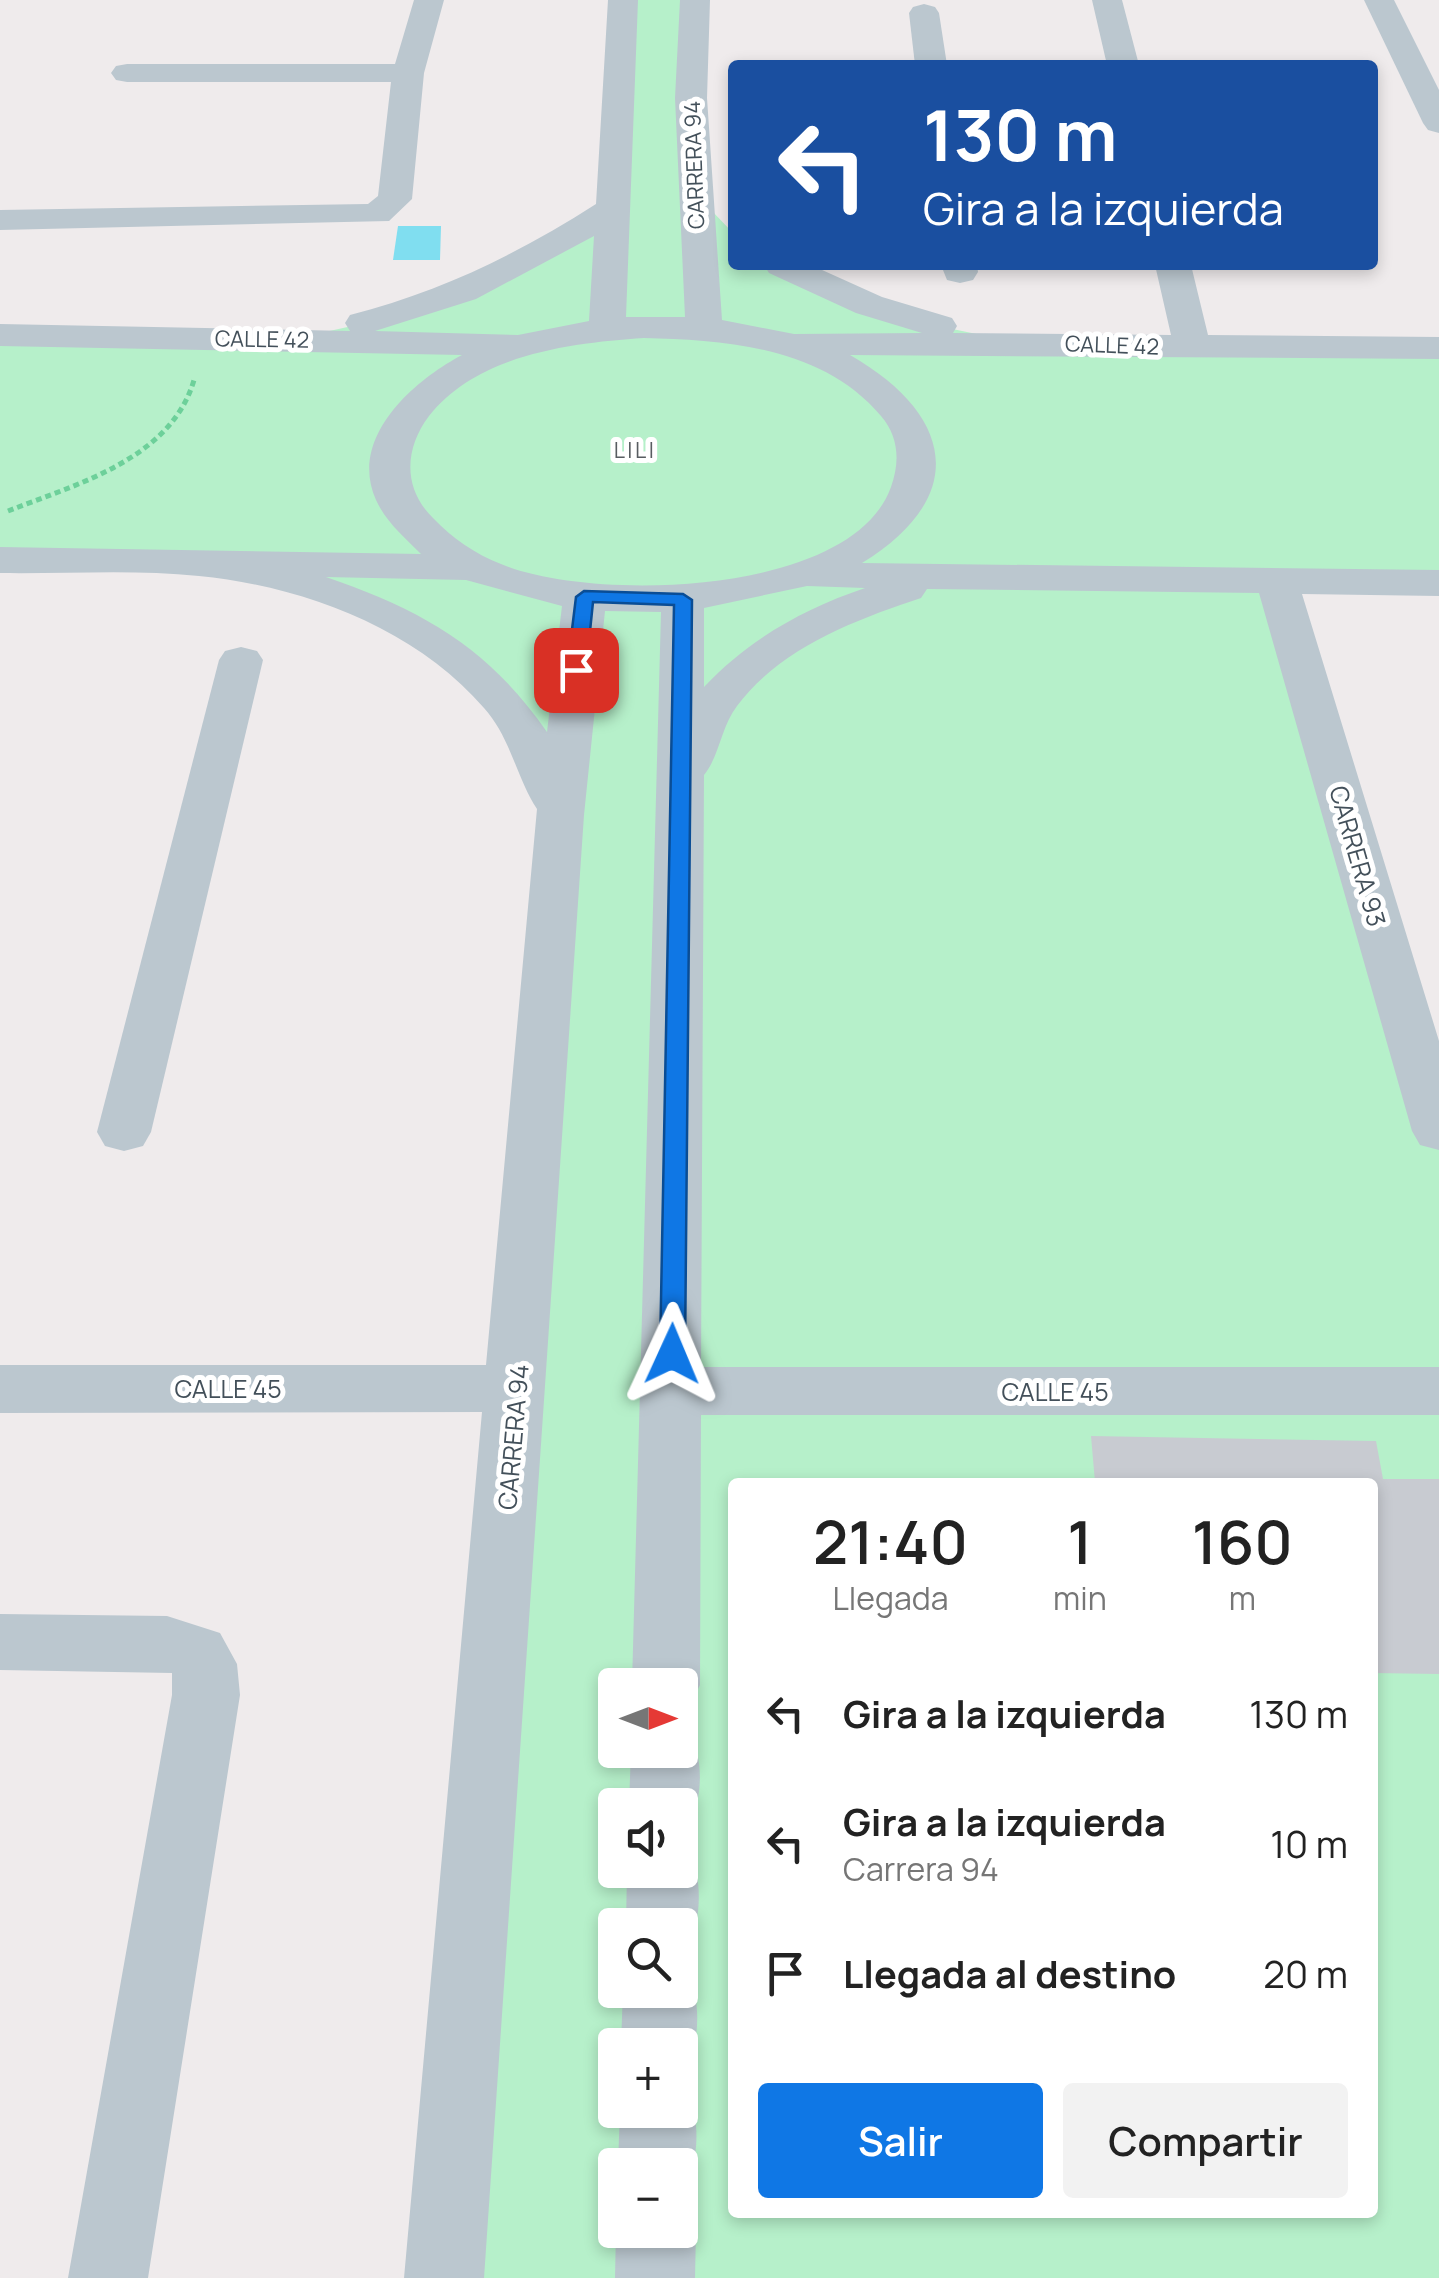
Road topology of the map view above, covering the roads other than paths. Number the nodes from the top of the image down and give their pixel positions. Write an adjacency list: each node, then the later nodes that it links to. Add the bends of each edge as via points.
1 (429, 0): 10 (street)
2 (623, 0): 13 (street)
3 (694, 0): 12 (street, CARRERA 94, via 706,98)
4 (1107, 0): 8 (street)
5 (1379, 0): 11 (street)
6 (924, 13): 7 (street)
7 (930, 60)
8 (1122, 60)
9 (128, 73): 10 (street)
10 (408, 73): 14 (street, via 395,199 377,214)
11 (1439, 123)
12 (693, 191): 15 (street); 19 (street, CARRERA 94)
13 (613, 208): 18 (street); 21 (street, via 476,290 416,312)
14 (0, 220)
15 (728, 228)
16 (793, 270): 22 (street, via 869,305)
17 (1174, 270): 25 (street)
18 (607, 328): 19 (street); 24 (street)
19 (704, 329): 23 (street)
20 (0, 335): 21 (street, CALLE 42)
21 (289, 340): 24 (street, CALLE 42)
22 (1015, 342): 23 (street, CALLE 42); 25 (street, CALLE 42)
23 (784, 344): 30 (street, via 835,362 876,387 904,417 918,450 915,485 894,519 856,550)
24 (524, 346): 29 (street, via 436,387 408,415 392,446 389,479 403,511 432,541)
25 (1194, 348): 26 (street, CALLE 42)
26 (1439, 348)
27 (0, 560): 28 (street)
28 (192, 562): 29 (street); 38 (street, via 254,570 330,592 415,629 458,658 526,729 548,770)
29 (474, 566): 34 (street)
30 (804, 575): 31 (street); 35 (street)
31 (950, 579): 32 (street); 37 (street, via 820,621 752,666 704,722)
32 (1278, 582): 33 (street); 39 (street, CARRERA 93)
33 (1439, 583)
34 (584, 597): 35 (street); 38 (street, CARRERA 94)
35 (683, 600): 37 (street)
36 (241, 660): 40 (street)
37 (683, 788): 44 (street)
38 (560, 815): 42 (street, CARRERA 94)
39 (1439, 1131)
40 (124, 1132)
41 (0, 1388): 42 (street, CALLE 45)
42 (517, 1388): 49 (street, CARRERA 94)
43 (1439, 1391): 44 (street, CALLE 45)
44 (672, 1392): 46 (street)
45 (0, 1642): 48 (street, via 167,1644 194,1649 206,1664)
46 (666, 1668)
47 (656, 2248): 50 (street)
48 (108, 2278)
49 (444, 2278)
50 (655, 2278)

